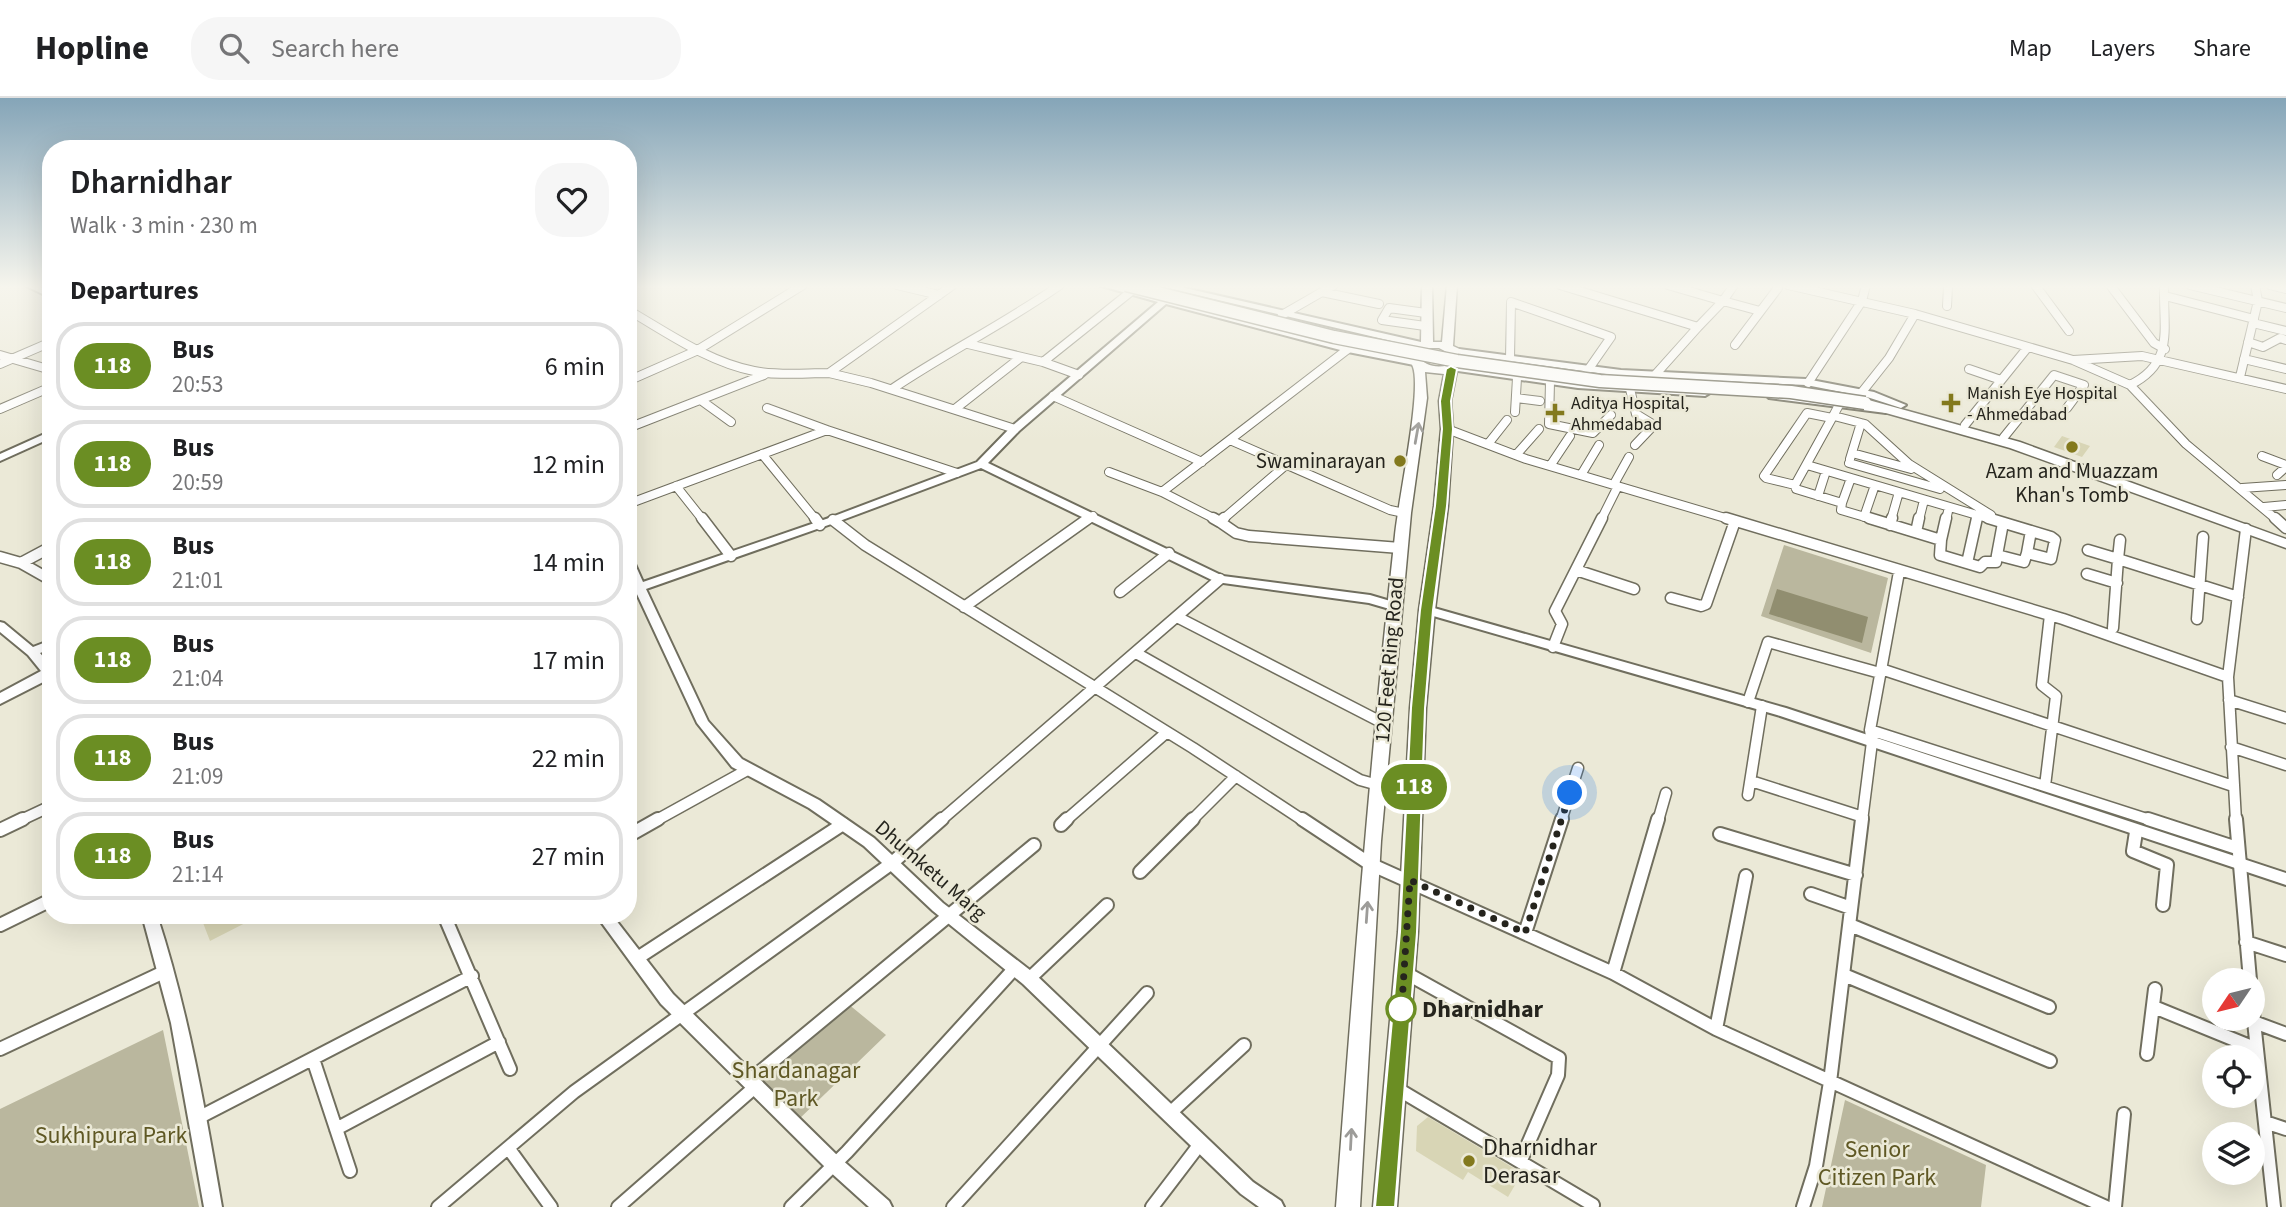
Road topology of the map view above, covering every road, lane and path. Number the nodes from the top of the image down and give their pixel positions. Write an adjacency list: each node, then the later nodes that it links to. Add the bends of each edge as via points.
1 (677, 337): 30 (street)
2 (716, 337): 30 (street)
3 (880, 337): 50 (street)
4 (980, 337): 25 (street)
5 (1072, 337): 41 (street)
6 (1123, 337): 51 (street)
7 (1301, 337): 31 (street)
8 (1333, 337): 68 (main road, bridge, via 1457,361 1600,381)
9 (1359, 337): 68 (main road, bridge, via 1469,358 1633,379 1759,384)
10 (1386, 337): 26 (street)
11 (1424, 337): 26 (main road)
12 (1454, 337): 32 (main road)
13 (1510, 337): 37 (street)
14 (1610, 337): 48 (street)
15 (1690, 337): 52 (street)
16 (1741, 337): 27 (street)
17 (1838, 337): 58 (street)
18 (1902, 337): 68 (street)
19 (1993, 337): 29 (street)
20 (2149, 337): 33 (street)
21 (2165, 337): 33 (street)
22 (2249, 337): 24 (street)
23 (2286, 340): 24 (street, via 2280,338 2263,347)
24 (2248, 342): 39 (street)
25 (968, 344): 36 (street); 60 (street)
26 (1424, 345): 32 (main road); 43 (main road, via 1410,354)
27 (1735, 345)
28 (42, 346): 35 (street)
29 (2028, 347): 40 (street); 56 (street)
30 (697, 348): 49 (street, via 748,370); 53 (street)
31 (1348, 349): 43 (street); 90 (street)
32 (1454, 349): 37 (street); 45 (main road, 120 Feet Ring Road, via 1462,362)
33 (2165, 349): 38 (street)
34 (0, 355): 35 (street)
35 (14, 358): 42 (street); 44 (street)
36 (1020, 358): 41 (street); 73 (street)
37 (1510, 359): 48 (street)
38 (2162, 359): 40 (street, via 2112,356); 55 (street); 59 (street, via 2148,376)
39 (2244, 359): 47 (street); 55 (street)
40 (2073, 360): 59 (street)
41 (1043, 362): 51 (street)
42 (0, 364)
43 (1417, 364): 45 (main road); 132 (main road, 120 Feet Ring Road, one-way to 43, via 1421,398)
44 (42, 367)
45 (1453, 369): 54 (street); 84 (main road, 120 Feet Ring Road, via 1445,401)
46 (1969, 369): 56 (street)
47 (2286, 369)
48 (1588, 370): 52 (street)
49 (768, 373): 50 (street); 66 (street)
50 (828, 373): 60 (street)
51 (1079, 375): 64 (street)
52 (1656, 375): 58 (street)
53 (637, 377)
54 (1517, 377): 57 (street); 65 (street)
55 (2240, 377): 62 (street)
56 (2001, 380): 82 (street)
57 (1550, 382): 61 (street); 76 (street, via 1549,424 1593,433)
58 (1808, 383): 68 (street)
59 (2130, 384): 121 (street, via 2186,444)
60 (892, 389): 73 (street)
61 (1630, 389): 69 (street, via 1769,395); 94 (street, via 1636,414 1654,425)
62 (2286, 389)
63 (42, 391): 74 (street)
64 (1053, 396): 83 (street); 102 (street)
65 (1516, 398): 67 (street); 75 (street)
66 (702, 401): 79 (street); 81 (street)
67 (1540, 401)
68 (1866, 401): 69 (street); 71 (main road); 80 (street)
69 (1839, 405): 77 (street)
70 (767, 408): 86 (street)
71 (1899, 408): 82 (main road); 143 (main road)
72 (2067, 408): 88 (street, via 2084,385 2054,375)
73 (955, 409): 83 (street)
74 (0, 410)
75 (1515, 412)
76 (1611, 415)
77 (1833, 417): 80 (street); 106 (street); 117 (street, via 1807,413 1764,476)
78 (1507, 420): 92 (street)
79 (731, 422)
80 (1863, 423): 91 (street); 95 (street)
81 (637, 425)
82 (1965, 425): 88 (main road)
83 (1015, 429): 104 (street)
84 (1447, 429): 92 (street); 177 (main road, 120 Feet Ring Road)
85 (1538, 429): 97 (street)
86 (827, 430): 96 (street); 112 (street)
87 (1570, 436): 107 (street)
88 (2004, 437): 147 (main road)
89 (42, 439): 100 (street)
90 (1230, 440): 102 (street); 105 (street)
91 (1881, 441): 101 (street); 110 (street)
92 (1488, 444): 97 (street)
93 (1599, 445): 113 (street)
94 (1635, 445)
95 (1852, 453): 101 (street); 103 (street)
96 (762, 454): 120 (street); 140 (street)
97 (1517, 455): 107 (street)
98 (2262, 456): 108 (street)
99 (1629, 457): 116 (street)
100 (0, 458)
101 (1876, 459): 110 (street)
102 (1202, 461): 123 (street)
103 (1849, 463): 115 (street); 122 (street)
104 (981, 464): 112 (street); 134 (street)
105 (1286, 465): 132 (street); 138 (street)
106 (1807, 465): 109 (street); 117 (street)
107 (1550, 466): 113 (street)
108 (2286, 466): 114 (street)
109 (1826, 471): 115 (street); 125 (street)
110 (1918, 471): 122 (street)
111 (1109, 472): 123 (street)
112 (957, 473): 136 (street)
113 (1581, 475): 116 (street)
114 (2277, 475)
115 (1848, 477): 118 (street); 128 (street)
116 (1616, 485): 137 (street); 162 (street)
117 (1795, 485): 125 (street)
118 (1875, 485): 124 (street); 135 (street)
119 (2286, 485): 121 (street)
120 (676, 486): 127 (street); 157 (street)
121 (2242, 488): 131 (street)
122 (1951, 491): 139 (street)
123 (1162, 492): 138 (street)
124 (1899, 492): 126 (street); 141 (street)
125 (1818, 496): 128 (street)
126 (1924, 499): 130 (street); 145 (street)
127 (637, 501)
128 (1842, 503): 135 (street, via 1841,510)
129 (2286, 505): 131 (street)
130 (1949, 507): 133 (street); 148 (street)
131 (2264, 507): 142 (street)
132 (1404, 513): 151 (main road, 120 Feet Ring Road)
133 (1978, 515): 139 (street); 161 (street)
134 (1093, 516): 154 (street); 176 (street)
135 (1864, 517): 141 (street)
136 (833, 520): 140 (street); 176 (street)
137 (1735, 521): 163 (street); 174 (street, via 1706,604)
138 (1220, 522): 151 (street, via 1249,536)
139 (2003, 523): 144 (street); 156 (street)
140 (820, 525): 157 (street)
141 (1890, 525): 145 (street)
142 (2286, 528)
143 (2246, 529): 150 (main road); 173 (street)
144 (2031, 531): 155 (street); 155 (street, via 2053,538 2053,549 2050,559)
145 (1916, 532): 148 (street)
146 (2203, 537): 168 (street)
147 (2286, 537)
148 (1941, 540): 161 (street, via 1940,555)
149 (2120, 540): 159 (street)
150 (2286, 544)
151 (1400, 548): 175 (main road, 120 Feet Ring Road)
152 (2088, 550): 159 (street)
153 (42, 552): 160 (street)
154 (1169, 553): 166 (street); 171 (street)
155 (2027, 553): 156 (street, via 2025,562)
156 (1997, 555): 161 (street, via 1996,562 1981,567)
157 (731, 556): 169 (street)
158 (0, 557): 160 (street)
159 (2118, 559): 167 (street); 168 (street)
160 (20, 563): 164 (street)
161 (1967, 563)
162 (1576, 570): 170 (street); 183 (street, via 1555,611 1562,624)
163 (1899, 572): 178 (street); 188 (street)
164 (42, 575)
165 (2087, 575): 167 (street)
166 (1220, 579): 175 (street); 179 (street)
167 (2117, 583): 181 (street)
168 (2198, 584): 173 (street); 180 (street)
169 (637, 588)
170 (1634, 589)
171 (1120, 592)
172 (637, 593): 203 (street, Dhumketu Marg, via 703,723 737,763)
173 (2238, 597): 190 (street)
174 (1671, 598)
175 (1393, 606): 196 (main road, 120 Feet Ring Road)
176 (964, 607): 191 (street)
177 (1427, 610): 183 (street); 228 (main road, 120 Feet Ring Road)
178 (2050, 615): 190 (street); 197 (street, via 2042,685 2056,696)
179 (1177, 617): 186 (street); 196 (street)
180 (2197, 620)
181 (2113, 628)
182 (3, 631): 185 (street)
183 (1553, 647): 194 (street)
184 (42, 648): 185 (street)
185 (33, 652): 187 (street)
186 (1136, 653): 191 (street); 206 (street, via 1360,780)
187 (42, 663)
188 (1881, 671): 194 (street, via 1768,642); 197 (street); 199 (street)
189 (42, 677): 192 (street)
190 (2228, 677): 193 (street)
191 (1095, 689): 198 (street); 221 (street)
192 (0, 699)
193 (2229, 700): 195 (street); 200 (street)
194 (1755, 704): 199 (street); 205 (street)
195 (2286, 718)
196 (1383, 723): 206 (main road, 120 Feet Ring Road)
197 (2053, 724): 207 (street); 208 (street)
198 (1167, 732): 204 (street); 214 (street)
199 (1871, 736): 207 (street); 212 (street); 217 (street)
200 (2231, 747): 201 (street); 208 (street)
201 (2286, 765)
202 (1578, 768): 240 (street)
203 (749, 769): 213 (street, Dhumketu Marg); 216 (street)
204 (1236, 776): 223 (street); 224 (street)
205 (1751, 781): 210 (street); 212 (street)
206 (1378, 785): 223 (main road, 120 Feet Ring Road)
207 (2045, 786): 220 (street)
208 (2233, 786): 220 (street)
209 (1666, 793): 248 (street)
210 (1748, 795)
211 (42, 810): 215 (street)
212 (1863, 817): 225 (street)
213 (843, 824): 221 (street, Dhumketu Marg); 243 (street)
214 (1061, 825)
215 (0, 830)
216 (637, 831)
217 (2136, 832): 222 (street); 232 (street, via 2133,851 2167,865)
218 (1720, 834): 225 (street)
219 (1034, 845): 234 (street)
220 (2236, 848): 222 (street)
221 (892, 863): 234 (street, Dhumketu Marg); 256 (street)
222 (2238, 863): 227 (street); 241 (street)
223 (1370, 864): 228 (street); 296 (main road, 120 Feet Ring Road, one-way to 223)
224 (1140, 872)
225 (1856, 875): 233 (street)
226 (1746, 876): 258 (street)
227 (2286, 879)
228 (1410, 880): 240 (street); 247 (main road, 120 Feet Ring Road)
229 (1811, 894): 233 (street)
230 (42, 904): 238 (street)
231 (1107, 905): 251 (street)
232 (2163, 905)
233 (1852, 908): 239 (street)
234 (948, 915): 244 (street, Dhumketu Marg); 270 (street)
235 (152, 924): 246 (street)
236 (448, 924): 250 (street)
237 (610, 924): 243 (street)
238 (0, 925)
239 (1850, 925): 249 (street); 254 (street)
240 (1525, 933): 248 (street)
241 (2246, 942): 242 (street); 245 (street)
242 (2286, 955)
243 (636, 959): 256 (street)
244 (1015, 968): 251 (street, Dhumketu Marg); 282 (street)
245 (2249, 968)
246 (166, 971): 264 (street); 275 (street)
247 (1404, 972): 271 (main road, 120 Feet Ring Road); 281 (street, via 1559,1058 1558,1075)
248 (1613, 973): 258 (street)
249 (1844, 975): 267 (street); 269 (street)
250 (472, 976): 260 (street); 266 (street)
251 (1029, 979): 261 (street, Dhumketu Marg)
252 (2155, 989): 255 (street)
253 (1147, 993): 261 (street)
254 (2049, 1007)
255 (2154, 1007): 263 (street); 265 (street)
256 (682, 1015): 270 (street); 280 (street, via 574,1092)
257 (2265, 1026): 259 (street)
258 (1716, 1029): 269 (street)
259 (2286, 1034)
260 (499, 1042): 268 (street); 277 (street)
261 (1098, 1045): 273 (street, Dhumketu Marg); 292 (street)
262 (1244, 1045): 273 (street)
263 (2247, 1045)
264 (0, 1049)
265 (2147, 1054)
266 (313, 1059): 275 (street); 277 (street)
267 (2050, 1061)
268 (510, 1069)
269 (1830, 1082): 298 (street, via 1816,1166); 299 (street)
270 (752, 1084): 282 (street); 289 (street)
271 (1395, 1088): 281 (street); 297 (main road, 120 Feet Ring Road)
272 (2263, 1108): 276 (street)
273 (1169, 1114): 279 (street, Dhumketu Marg)
274 (2124, 1114): 300 (street)
275 (198, 1118): 286 (street)
276 (2265, 1122): 278 (street); 301 (street)
277 (336, 1129): 283 (street)
278 (2286, 1129)
279 (1200, 1144): 284 (street, Dhumketu Marg); 293 (street)
280 (509, 1149): 287 (street); 288 (street)
281 (1521, 1160): 285 (street)
282 (834, 1164): 290 (street); 291 (street)
283 (350, 1171)
284 (1247, 1188): 294 (street); 295 (street)
285 (1593, 1205)
286 (213, 1207)
287 (438, 1207)
288 (551, 1207)
289 (618, 1207)
290 (791, 1207)
291 (883, 1207)
292 (953, 1207)
293 (1152, 1207)
294 (1258, 1207)
295 (1275, 1207)
296 (1348, 1207)
297 (1385, 1207)
298 (1803, 1207)
299 (2106, 1207)
300 (2115, 1207)
301 (2274, 1207)

